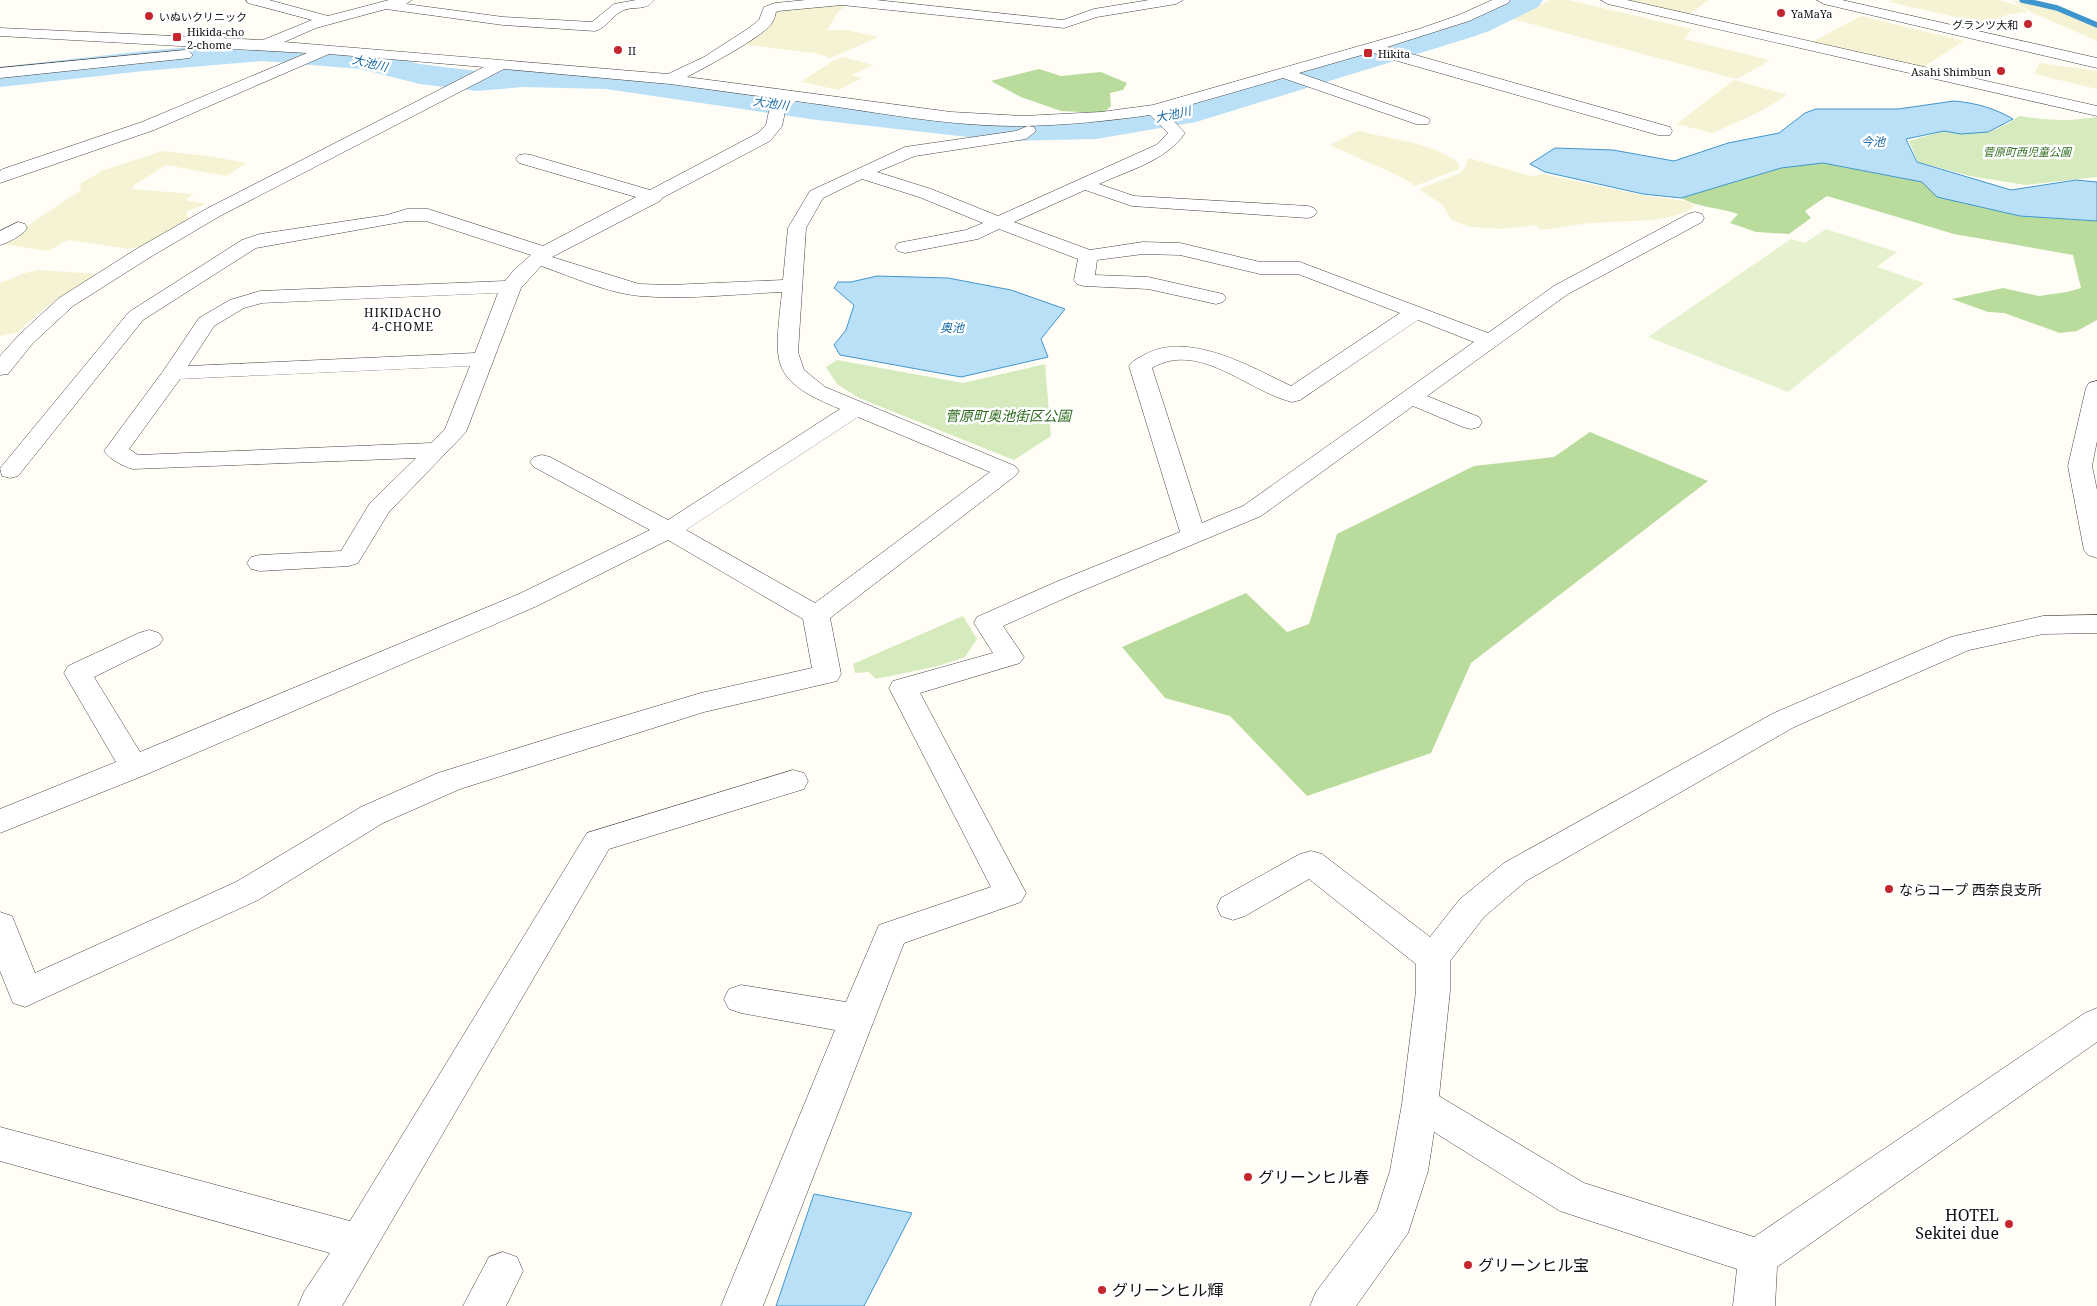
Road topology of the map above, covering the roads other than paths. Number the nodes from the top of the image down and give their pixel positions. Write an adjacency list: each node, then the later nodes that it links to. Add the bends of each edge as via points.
1 (253, 0): 11 (street)
2 (405, 0): 10 (street)
3 (647, 0): 10 (street, via 618,7 595,27 502,22)
4 (838, 0): 5 (street, via 1064,24 1094,13); 23 (street, via 769,10 766,22 754,31 709,60)
5 (1176, 0)
6 (1503, 0): 17 (street)
7 (1608, 0): 26 (street)
8 (1824, 0): 19 (street)
9 (1853, 0): 18 (street)
10 (388, 6): 11 (street)
11 (327, 20): 14 (street)
12 (0, 32): 13 (street)
13 (62, 35): 14 (street); 15 (street)
14 (266, 45): 16 (street); 21 (street)
15 (26, 49)
16 (326, 50): 20 (street); 32 (street, via 148,126)
17 (1381, 50): 22 (street); 29 (street)
18 (2097, 55)
19 (2097, 63)
20 (502, 64): 23 (street); 48 (street, via 214,212 66,302)
21 (0, 73)
22 (1286, 74): 25 (street); 27 (street)
23 (670, 79): 24 (street)
24 (786, 102): 28 (street); 34 (street, via 774,126 764,137)
25 (1154, 110): 28 (street); 33 (street, via 1177,133 1166,145)
26 (2097, 111)
27 (1422, 121)
28 (1042, 123): 31 (street, via 1020,136 911,151)
29 (1664, 131)
30 (525, 159): 34 (street)
31 (861, 172): 37 (street); 43 (street, via 816,195 797,228)
32 (0, 178)
33 (1083, 184): 35 (street, via 1132,201); 37 (street)
34 (654, 197): 41 (street)
35 (1308, 212)
36 (1695, 218): 49 (street, via 1561,290)
37 (999, 223): 40 (street, via 971,235); 42 (street)
38 (18, 228): 39 (street)
39 (0, 239)
40 (905, 247)
41 (542, 256): 43 (street, via 639,290); 44 (street); 59 (street, via 428,215 407,215 249,244 136,316)
42 (1088, 256): 45 (street, via 1084,280 1148,283); 46 (street, via 1143,248 1180,249 1260,268 1300,268)
43 (792, 286): 55 (street, via 787,352 794,373 817,392)
44 (511, 287): 50 (street); 52 (street, via 260,297 237,304 206,322)
45 (1216, 298)
46 (1416, 312): 49 (street); 61 (street, via 1292,395 1214,360 1186,353 1160,355 1140,366)
47 (0, 337): 48 (street)
48 (26, 339): 51 (street)
49 (1488, 340): 54 (street)
50 (484, 359): 52 (street); 57 (street, via 455,432)
51 (0, 369)
52 (173, 373): 57 (street, via 116,451 133,462)
53 (2097, 388): 62 (street, via 2080,466)
54 (1411, 397): 56 (street); 61 (street, via 1252,511)
55 (857, 408): 60 (street); 64 (street, via 1007,471)
56 (1472, 422)
57 (437, 450): 63 (street, via 379,508 349,558)
58 (542, 462): 60 (street)
59 (10, 471)
60 (669, 530): 64 (street); 67 (street, via 528,600)
61 (1194, 536): 74 (street, via 987,623 1010,657 902,688 1010,893 891,934)
62 (2097, 550)
63 (260, 563)
64 (816, 615): 71 (street, via 827,674 701,703 449,781 372,815 248,891 25,993)
65 (2097, 624): 72 (street, via 2043,625 1961,643 1784,720 1515,872 1472,908)
66 (149, 639): 67 (street, via 78,673)
67 (134, 767): 69 (street)
68 (793, 781): 78 (street, via 598,841)
69 (0, 822)
70 (1233, 907): 72 (street, via 1311,863)
71 (0, 925)
72 (1433, 958): 76 (street, via 1433,991)
73 (740, 999): 74 (street)
74 (857, 1020): 83 (street)
75 (2097, 1023): 79 (street)
76 (1420, 1104): 79 (street, via 1574,1198); 84 (street, via 1409,1171 1394,1220)
77 (0, 1144): 78 (street)
78 (360, 1242): 81 (street)
79 (1758, 1257): 85 (street)
80 (503, 1271): 82 (street)
81 (319, 1306)
82 (484, 1306)
83 (742, 1306)
84 (1331, 1306)
85 (1754, 1306)

